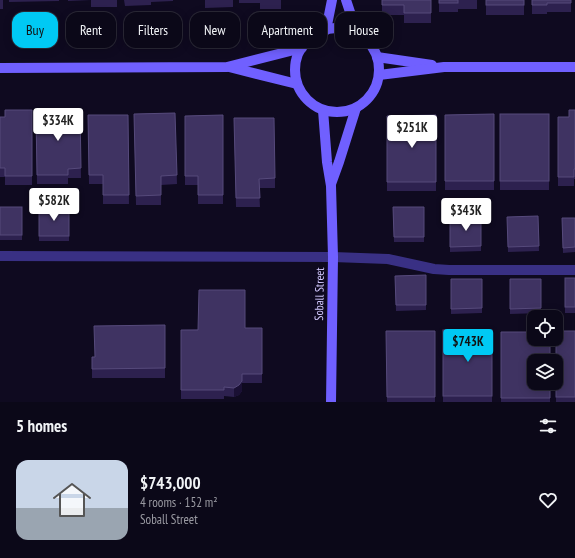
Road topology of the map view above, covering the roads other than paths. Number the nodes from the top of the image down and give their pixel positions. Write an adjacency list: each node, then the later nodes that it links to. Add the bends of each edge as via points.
1 (332, 0): 4 (street)
2 (346, 0): 3 (street)
3 (350, 12)
4 (327, 25)
5 (302, 48): 8 (street); 13 (street, via 295,66)
6 (372, 48): 7 (street)
7 (377, 57): 9 (street); 12 (street)
8 (227, 66): 11 (street); 13 (street)
9 (444, 66): 10 (street); 12 (street)
10 (575, 66)
11 (0, 68)
12 (380, 76): 14 (street, via 373,93)
13 (297, 84): 15 (street, via 307,100)
14 (356, 108): 15 (street, via 342,113); 16 (street, Soball Street)
15 (323, 110): 16 (street, Soball Street)
16 (331, 186): 18 (street, Soball Street)
17 (0, 256): 18 (lane)
18 (333, 257): 19 (lane, via 388,259 449,270); 20 (street, Soball Street)
19 (575, 270)
20 (331, 402)

